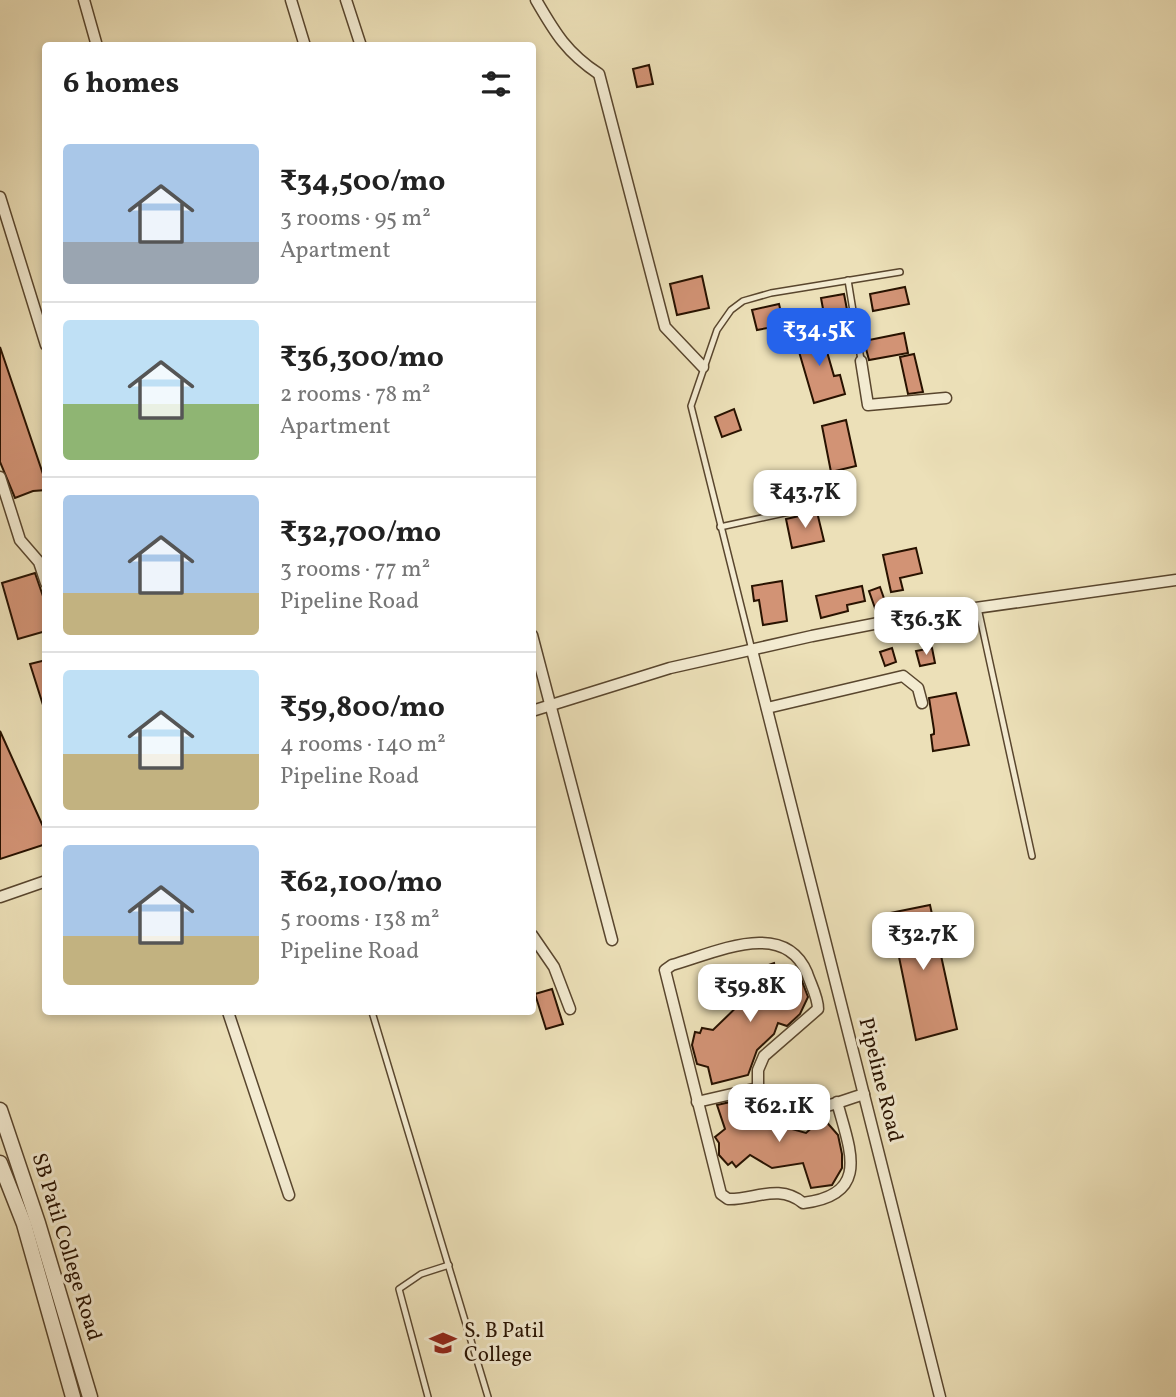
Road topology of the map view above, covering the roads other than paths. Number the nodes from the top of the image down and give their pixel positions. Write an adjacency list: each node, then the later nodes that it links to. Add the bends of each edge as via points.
1 (84, 0): 5 (street)
2 (291, 0): 6 (street)
3 (346, 0): 7 (street)
4 (536, 0): 13 (street, via 576,59 599,74 665,327)
5 (96, 42)
6 (304, 42)
7 (360, 42)
8 (0, 197): 11 (street)
9 (900, 272): 10 (lane)
10 (848, 281): 12 (lane); 13 (lane, via 743,301 717,330)
11 (42, 332)
12 (862, 361): 14 (street, via 868,405)
13 (703, 367): 17 (lane, via 691,406)
14 (946, 398)
15 (0, 477): 18 (street, via 20,540)
16 (826, 504): 17 (lane)
17 (720, 527): 21 (lane)
18 (42, 561)
19 (1176, 580): 20 (street)
20 (978, 608): 21 (street); 27 (lane)
21 (752, 650): 24 (street, via 670,668); 25 (street, Pipeline Road)
22 (536, 652): 24 (street)
23 (922, 703): 25 (street, via 918,688 903,676)
24 (549, 706): 26 (street); 31 (street)
25 (767, 708): 36 (street, Pipeline Road)
26 (536, 709)
27 (1032, 856)
28 (42, 882): 29 (street)
29 (0, 897)
30 (536, 940): 32 (street, via 548,956)
31 (612, 940)
32 (570, 1009)
33 (229, 1015): 42 (street)
34 (373, 1015): 43 (lane)
35 (758, 1088): 37 (street); 37 (street, via 764,1056 818,1009 801,960 770,941 665,970); 38 (street, via 773,1103 795,1111)
36 (864, 1094): 38 (street); 48 (street, Pipeline Road)
37 (697, 1102): 38 (street, via 721,1194 738,1200 774,1192 793,1195 803,1203 838,1192 849,1180 853,1167)
38 (837, 1102)
39 (0, 1110): 41 (street, SB Patil College Road)
40 (2, 1169): 41 (street); 44 (street, SB Patil College Road, via 24,1224)
41 (20, 1169): 45 (street, SB Patil College Road)
42 (289, 1195)
43 (449, 1265): 46 (lane, via 399,1289); 47 (lane)
44 (73, 1397)
45 (90, 1397)
46 (428, 1397)
47 (488, 1397)
48 (940, 1397)

